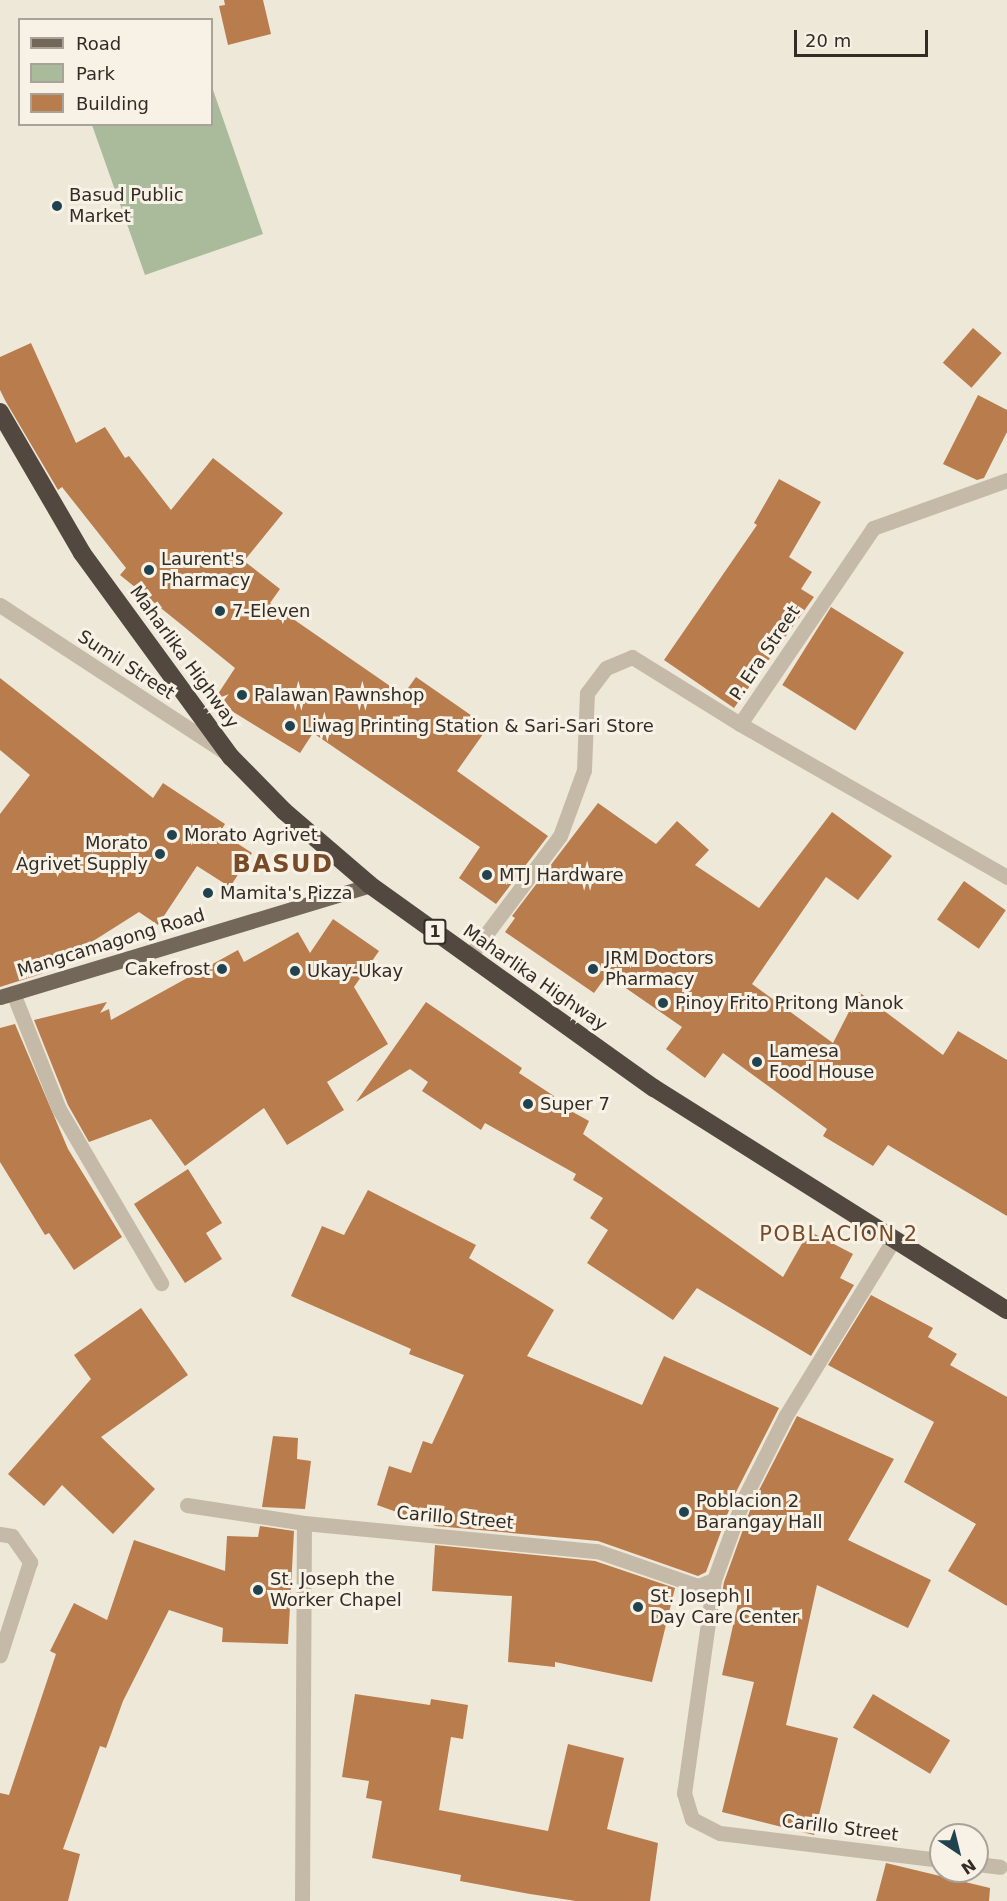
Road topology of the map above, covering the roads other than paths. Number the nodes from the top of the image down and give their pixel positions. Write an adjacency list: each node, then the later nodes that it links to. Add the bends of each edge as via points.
1 (0, 412): 5 (highway, Maharlika Highway / 1, via 82,553)
2 (1007, 480): 4 (street, P. Era Street, via 873,528)
3 (0, 606): 5 (street, Sumil Street)
4 (740, 724): 6 (street); 8 (street, P. Era Street, via 632,657 606,668 587,693 584,770 560,836)
5 (231, 757): 7 (highway, Maharlika Highway / 1, via 284,811)
6 (1007, 877)
7 (370, 885): 8 (highway, Maharlika Highway / 1); 9 (main road, Mangcamagong Road)
8 (469, 957): 10 (highway, Maharlika Highway / 1, via 654,1088)
9 (6, 995): 11 (street, via 58,1109)
10 (894, 1239): 12 (highway, Maharlika Highway / 1); 16 (street, Carillo Street, via 786,1415 744,1498)
11 (161, 1283)
12 (1007, 1310)
13 (187, 1504): 14 (street, Carillo Street)
14 (304, 1523): 16 (street, Carillo Street, via 597,1551 698,1586); 21 (street)
15 (0, 1534): 17 (street, via 12,1536 30,1562)
16 (714, 1580): 18 (street, Carillo Street, via 684,1793 692,1819 720,1833)
17 (0, 1655)
18 (929, 1859)
19 (989, 1866): 20 (street)
20 (1000, 1867)
21 (302, 1901)

